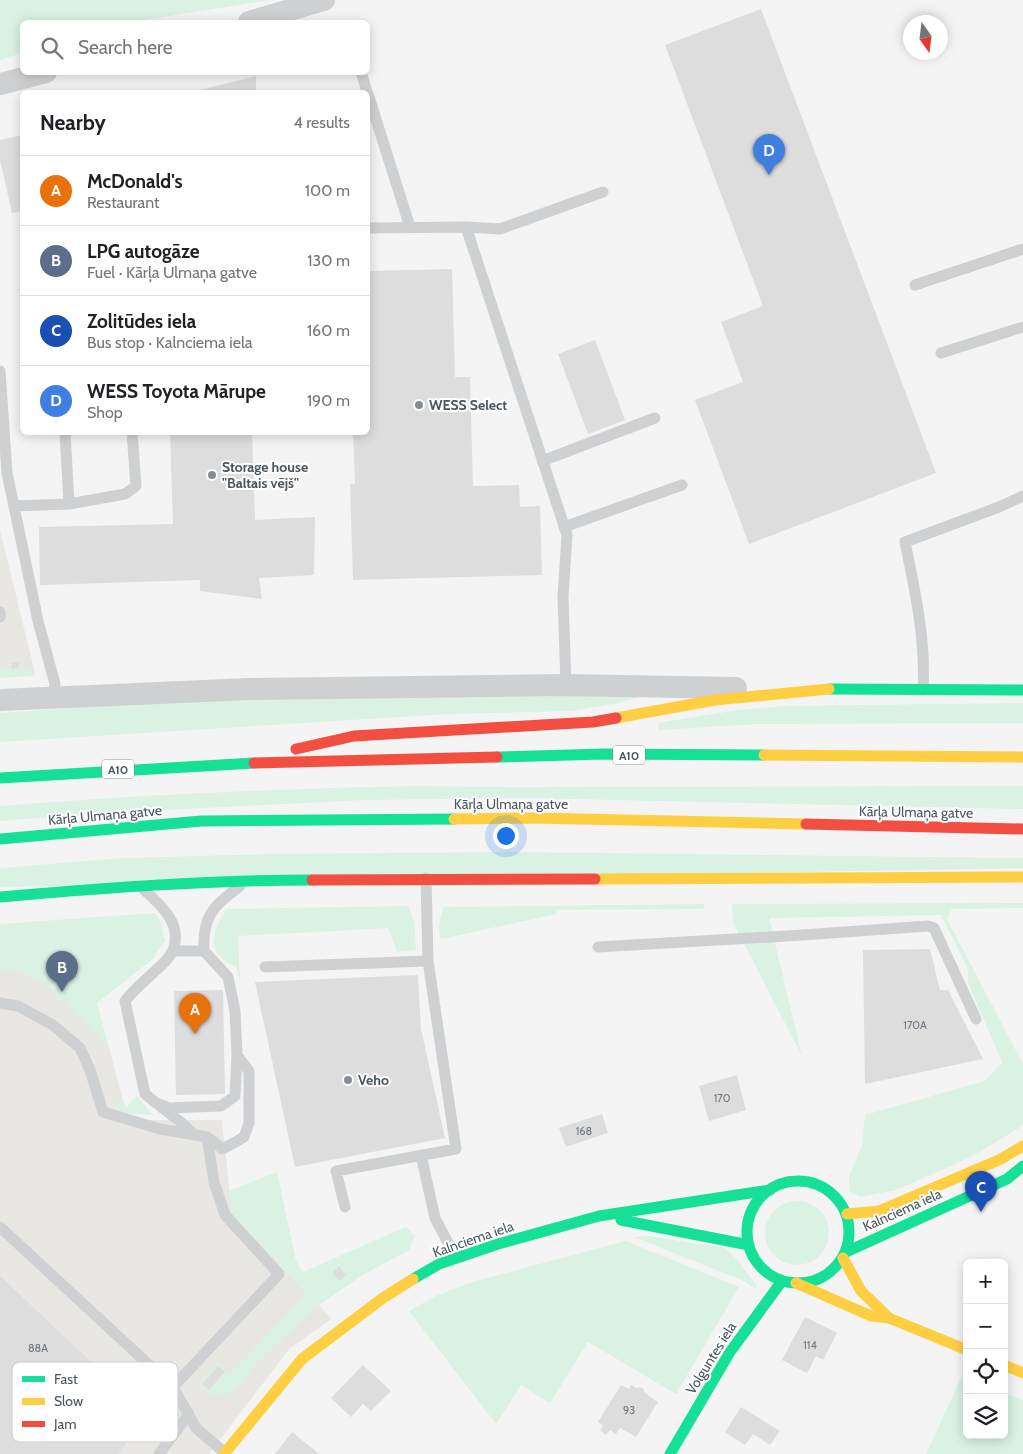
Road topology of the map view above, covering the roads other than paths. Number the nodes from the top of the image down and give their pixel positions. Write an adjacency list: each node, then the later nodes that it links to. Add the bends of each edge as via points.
1 (324, 0): 2 (street)
2 (256, 20)
3 (34, 75): 6 (street)
4 (357, 75): 7 (lane)
5 (362, 75): 8 (lane)
6 (0, 84)
7 (357, 90)
8 (366, 90)
9 (370, 102): 11 (lane)
10 (603, 192): 12 (lane, via 500,229)
11 (410, 227): 12 (lane); 13 (lane)
12 (466, 227): 22 (lane)
13 (370, 228)
14 (1023, 249): 15 (lane)
15 (915, 285)
16 (1023, 327): 17 (lane)
17 (941, 353)
18 (0, 371): 26 (lane, via 7,473)
19 (655, 418): 22 (lane)
20 (65, 435): 25 (lane)
21 (132, 435): 25 (lane, via 136,486 125,494)
22 (542, 461): 27 (lane)
23 (682, 485): 27 (lane)
24 (1023, 496): 32 (lane, via 905,542 917,599)
25 (69, 504): 26 (lane)
26 (14, 506): 34 (lane, via 55,684)
27 (564, 526): 30 (lane, via 567,535 563,597)
28 (0, 612): 29 (lane)
29 (0, 618)
30 (566, 685): 31 (street); 34 (street, via 249,689)
31 (817, 689): 32 (main road); 37 (main road, via 715,700 592,722 354,736)
32 (923, 690): 33 (main road)
33 (1023, 690)
34 (53, 697): 35 (street)
35 (0, 700)
36 (1023, 757): 37 (main road, A10, via 604,754)
37 (236, 763): 38 (main road, A10)
38 (0, 778)
39 (1023, 829): 40 (main road, Kārļa Ulmaņa gatve, via 504,818 201,822)
40 (0, 839)
41 (1023, 877): 42 (main road)
42 (426, 878): 43 (main road); 49 (lane)
43 (247, 880): 44 (main road); 47 (lane, via 218,903 206,922)
44 (138, 885): 45 (main road); 48 (lane, via 162,906 173,923 176,934)
45 (0, 897)
46 (598, 947): 52 (lane, via 928,926 934,928)
47 (204, 950): 48 (lane); 53 (lane, via 228,977 235,1010)
48 (173, 951): 54 (lane, via 126,1000 145,1094)
49 (428, 961): 50 (lane); 58 (lane, via 456,1148)
50 (264, 967)
51 (0, 1003): 55 (lane, via 18,1006 53,1025 80,1048 103,1112 160,1129)
52 (976, 1019)
53 (237, 1055): 54 (lane, via 235,1096 221,1106 169,1108); 56 (lane, via 249,1071 249,1123 244,1137 222,1149)
54 (156, 1104): 55 (lane)
55 (194, 1135): 56 (lane)
56 (207, 1137): 75 (lane, via 214,1182 225,1215 279,1274)
57 (1023, 1146): 62 (main road, Kalnciema iela, via 1001,1159 880,1211)
58 (421, 1155): 61 (lane, via 336,1171); 67 (lane, via 435,1218)
59 (1023, 1166): 66 (main road, Kalnciema iela, via 1007,1179)
60 (770, 1190): 62 (main road, via 786,1182 814,1184 837,1200); 63 (main road, Kalnciema iela); 65 (main road, via 755,1205 748,1224)
61 (345, 1206)
62 (847, 1214): 66 (main road, via 850,1233)
63 (600, 1216): 65 (main road); 67 (main road, Kalnciema iela)
64 (0, 1227): 72 (lane)
65 (749, 1245): 68 (main road, via 756,1261)
66 (844, 1255): 69 (main road, via 823,1277); 70 (main road, via 861,1291)
67 (456, 1258): 80 (main road, Kalnciema iela, via 439,1264 383,1298 302,1359)
68 (782, 1281): 69 (main road); 82 (main road, Volguntes iela, via 730,1352)
69 (796, 1284): 70 (main road, via 871,1316)
70 (889, 1318): 71 (main road)
71 (965, 1349)
72 (146, 1362)
73 (1008, 1367): 74 (main road)
74 (1023, 1373)
75 (178, 1382)
76 (178, 1395): 77 (lane)
77 (189, 1414): 78 (lane); 80 (lane, via 196,1428)
78 (178, 1429)
79 (168, 1442): 81 (lane)
80 (225, 1453)
81 (159, 1454)
82 (670, 1454)

